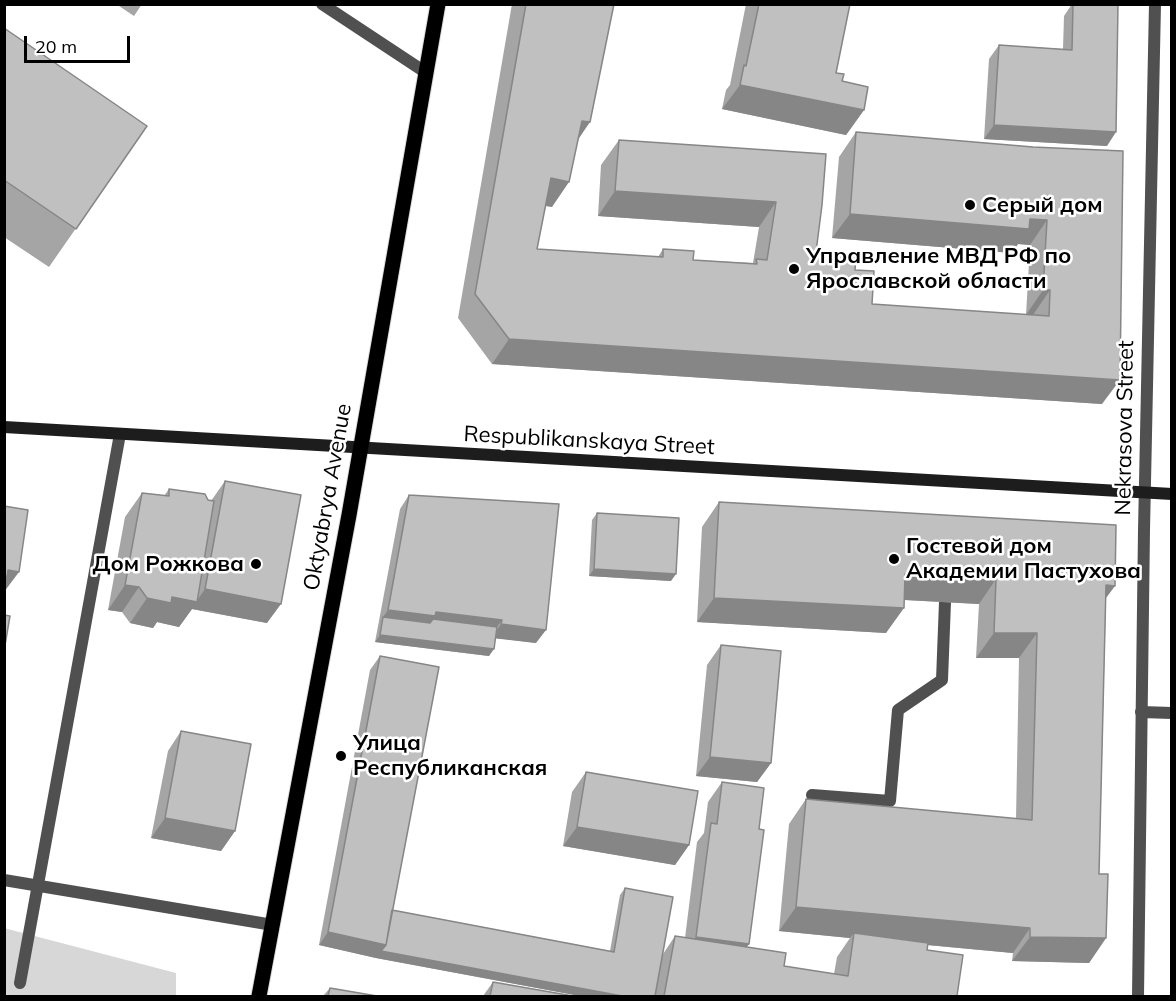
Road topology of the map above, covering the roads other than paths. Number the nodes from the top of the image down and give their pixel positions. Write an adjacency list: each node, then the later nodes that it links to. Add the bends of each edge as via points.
1 (322, 4): 4 (street)
2 (438, 4): 4 (main road, Oktyabrya Avenue)
3 (1155, 4): 8 (street, Nekrasova Street)
4 (425, 72): 7 (main road, Oktyabrya Avenue)
5 (4, 427): 6 (main road, Respublikanskaya Street)
6 (120, 434): 7 (main road, Respublikanskaya Street); 15 (street)
7 (360, 449): 8 (main road, Respublikanskaya Street); 16 (main road, Oktyabrya Avenue)
8 (1145, 493): 9 (main road, Respublikanskaya Street); 11 (street, Nekrasova Street)
9 (1172, 495)
10 (945, 602): 13 (street, via 942,680 898,710 890,801)
11 (1141, 712): 12 (street); 19 (street, Nekrasova Street)
12 (1172, 713)
13 (812, 795)
14 (4, 880): 15 (street)
15 (37, 885): 16 (street); 17 (street)
16 (273, 925): 18 (main road, Oktyabrya Avenue)
17 (20, 983)
18 (260, 996)
19 (1138, 996)

